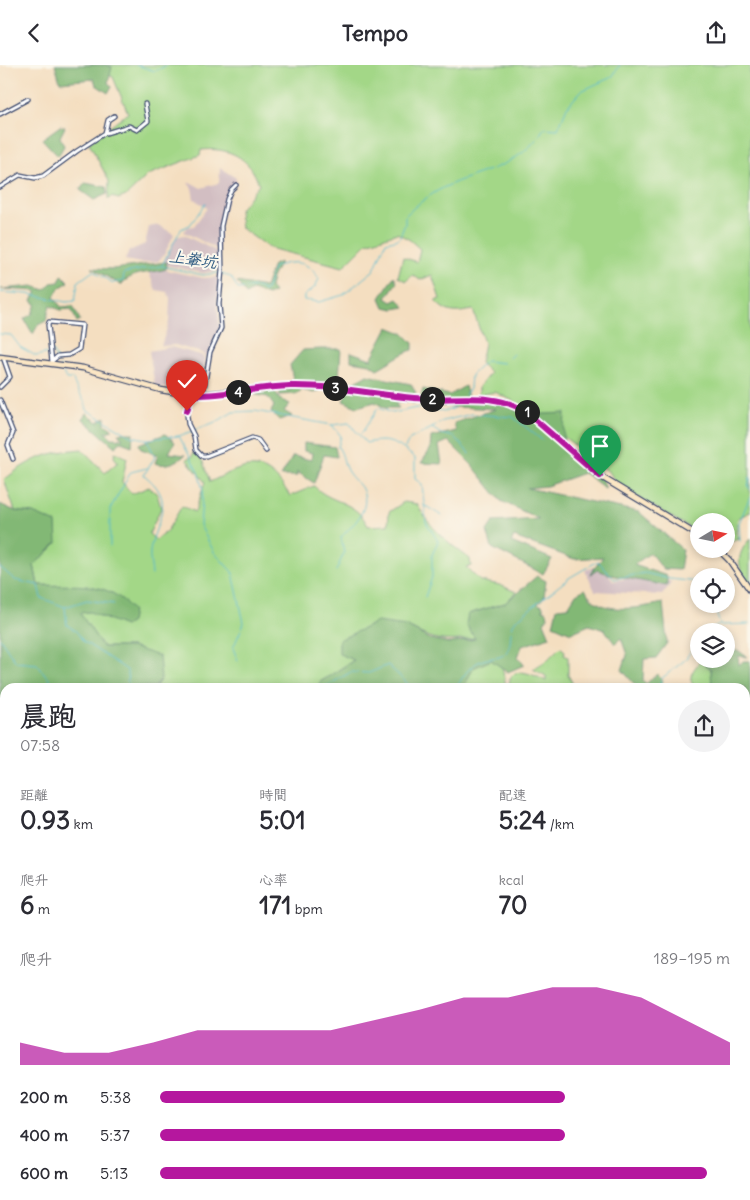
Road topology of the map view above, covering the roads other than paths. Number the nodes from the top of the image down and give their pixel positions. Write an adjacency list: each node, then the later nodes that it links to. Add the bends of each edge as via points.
1 (28, 99): 3 (street)
2 (145, 104): 5 (street, via 148,121 137,130 129,126)
3 (0, 113)
4 (114, 116): 5 (street, via 108,120)
5 (105, 133): 7 (street, via 45,175 37,178 20,175)
6 (236, 185): 12 (street, via 227,199 221,226 222,270 218,304 221,328 210,352)
7 (0, 187)
8 (2, 357): 9 (main road); 10 (street, via 10,377)
9 (56, 363): 9 (street, via 58,356 69,355 79,349 82,325 49,322); 11 (main road)
10 (0, 387)
11 (191, 395): 12 (main road); 14 (street, via 187,418 196,450 202,455 252,438 262,443)
12 (203, 395): 16 (main road, via 321,386 415,398 506,402 532,416 603,478)
13 (0, 400): 15 (street, via 13,433 8,445)
14 (266, 451)
15 (13, 459)
16 (690, 531)
17 (729, 558): 18 (main road)
18 (750, 590)

